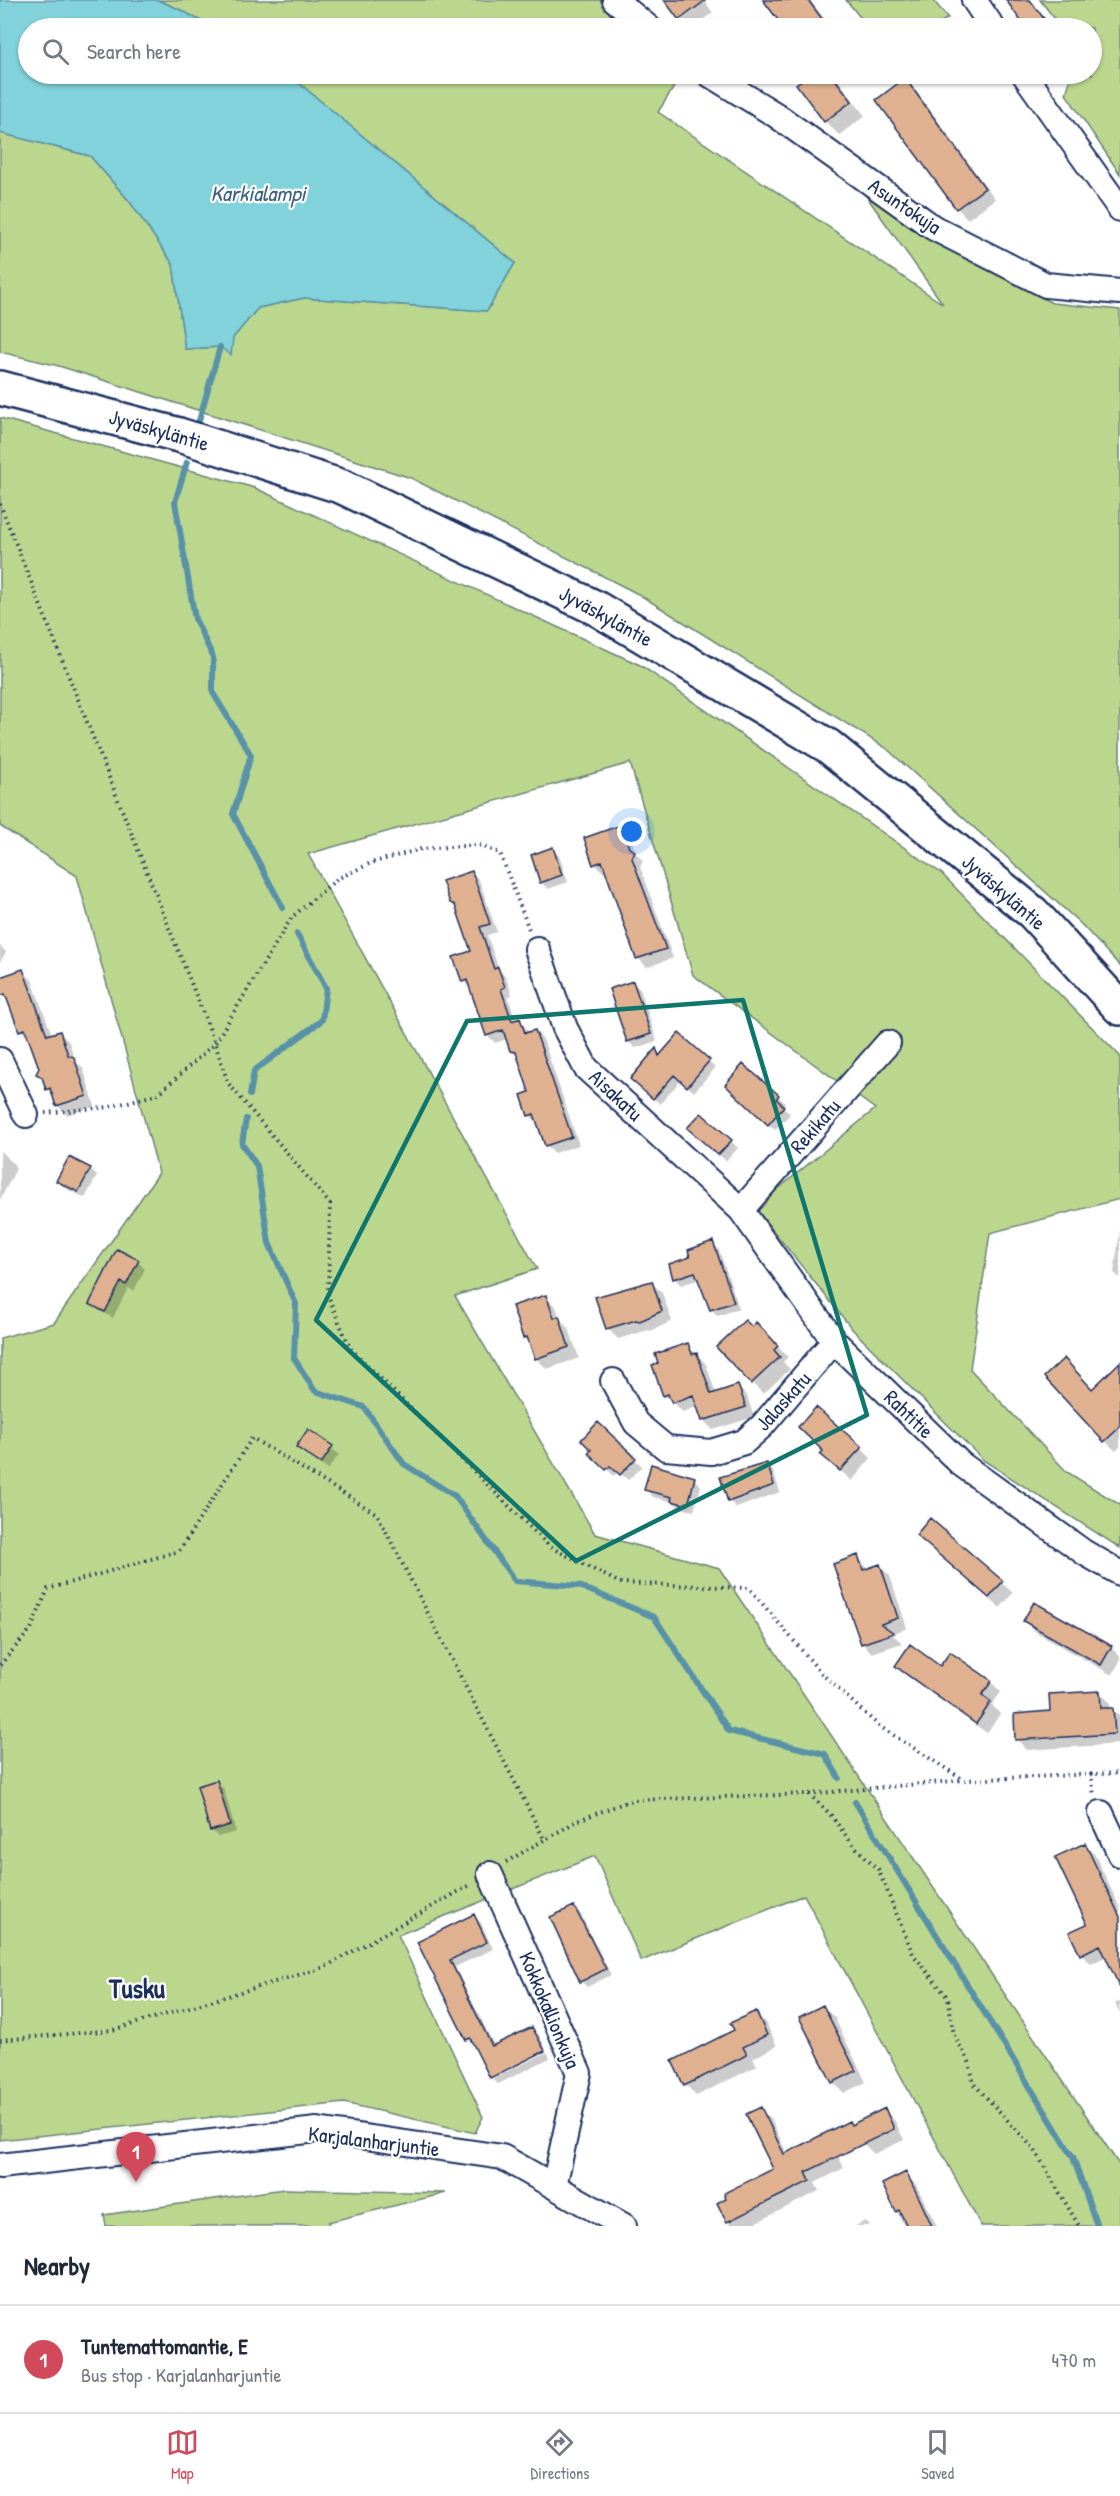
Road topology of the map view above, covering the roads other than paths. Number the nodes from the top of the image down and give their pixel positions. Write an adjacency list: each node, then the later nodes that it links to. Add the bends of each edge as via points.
1 (615, 0): 3 (street)
2 (974, 0): 4 (street)
3 (637, 18)
4 (986, 18)
5 (725, 84): 8 (street, Asuntokuja, via 776,115 934,228 1046,285)
6 (1030, 84): 7 (street)
7 (1120, 209)
8 (1120, 292)
9 (0, 388): 11 (highway, Jyväskyläntie, via 179,435 343,487 596,608 828,746 1033,913)
10 (537, 949): 15 (street, Aisakatu, via 565,1028 586,1068)
11 (1120, 1008)
12 (888, 1043): 15 (street, Rekikatu)
13 (0, 1060): 14 (street)
14 (26, 1115)
15 (741, 1210): 16 (street, Rahtitie)
16 (834, 1341): 17 (street, Jalaskatu, via 762,1426 744,1442 711,1452 666,1448 636,1423); 18 (street, Rahtitie, via 961,1464 1085,1553)
17 (613, 1381)
18 (1120, 1573)
19 (1101, 1813): 20 (street)
20 (1120, 1854)
21 (490, 1874): 23 (street, Kokkokallionkuja, via 579,2073)
22 (0, 2166): 23 (street, Karjalanharjuntie, via 317,2130 502,2157)
23 (554, 2186): 24 (street, Karjalanharjuntie)
24 (624, 2226)

